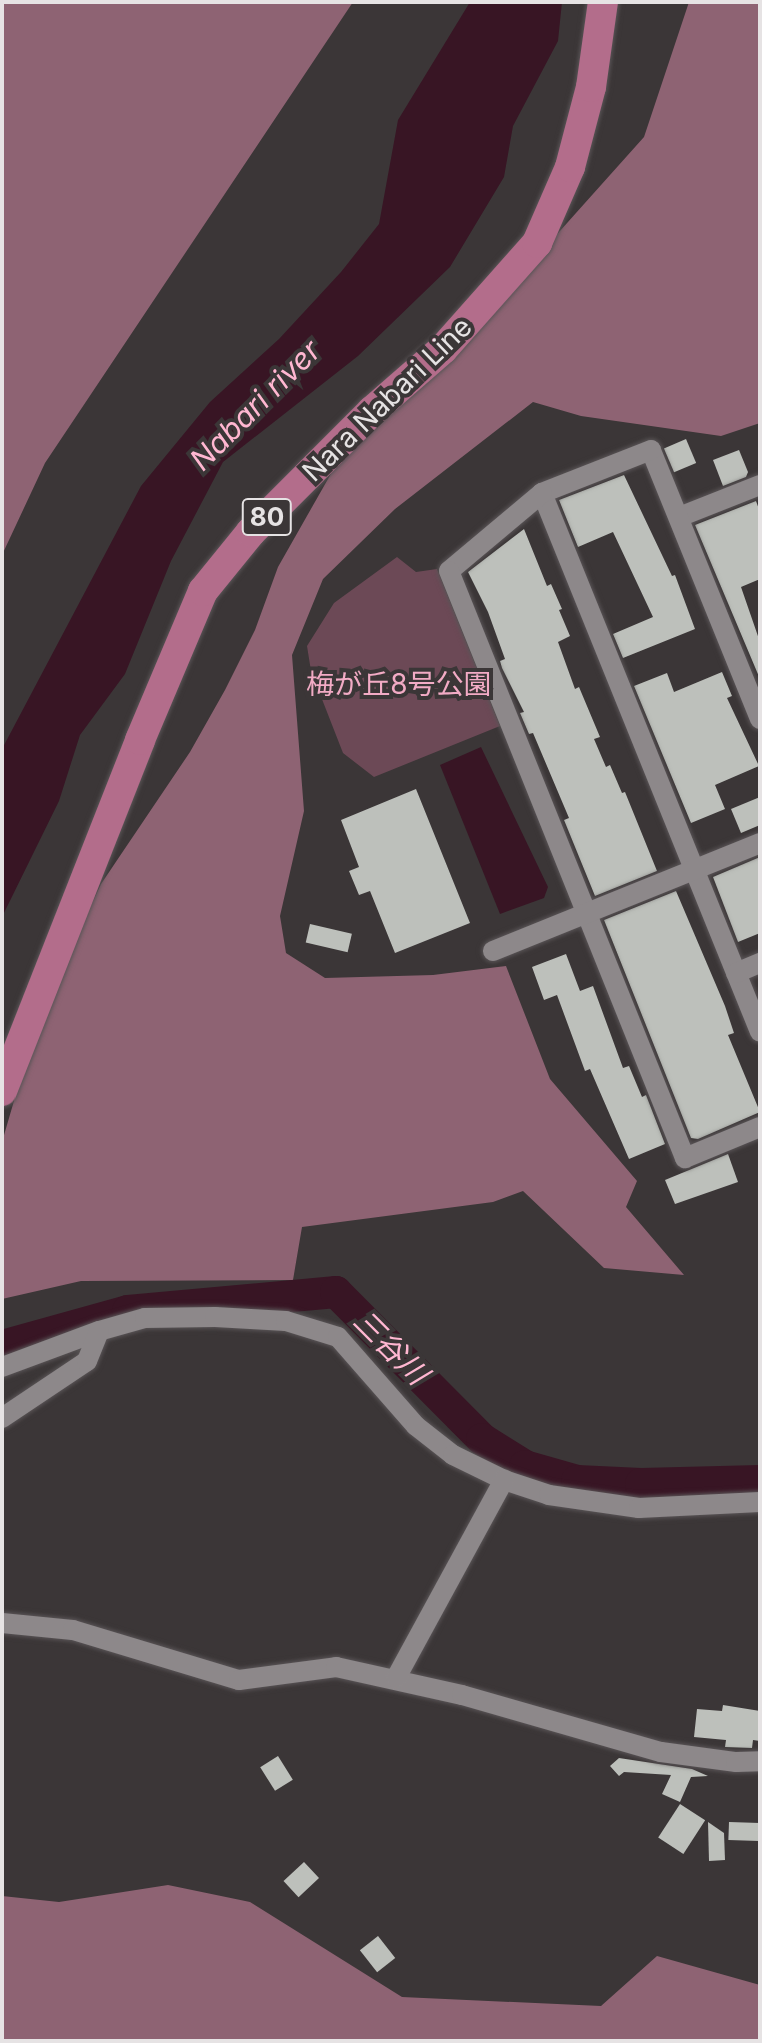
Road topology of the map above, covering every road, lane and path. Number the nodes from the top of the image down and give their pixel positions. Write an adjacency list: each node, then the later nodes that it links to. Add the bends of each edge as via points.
1 (603, 2): 13 (main road, Nara Nabari Line / 80, via 591,87 570,167 537,243 443,349 372,411 251,532 203,591)
2 (760, 485): 4 (street)
3 (542, 493): 4 (street, via 651,450); 7 (street); 8 (street, via 449,571)
4 (679, 517): 5 (street)
5 (760, 719)
6 (760, 843): 7 (street)
7 (695, 869): 8 (street); 11 (street)
8 (586, 913): 9 (street); 14 (street, via 685,1158)
9 (493, 951)
10 (760, 963): 11 (street)
11 (736, 973): 12 (street)
12 (760, 1032)
13 (2, 1091)
14 (760, 1127)
15 (99, 1331): 16 (street); 17 (street, via 87,1361); 18 (street, via 145,1318 215,1317 286,1321 338,1337 416,1426 453,1455)
16 (2, 1367)
17 (2, 1418)
18 (504, 1480): 19 (street, via 549,1495 639,1508); 21 (street)
19 (760, 1502)
20 (2, 1623): 21 (street, via 73,1630 239,1680 336,1667)
21 (396, 1678): 22 (street, via 661,1752)
22 (760, 1761)

